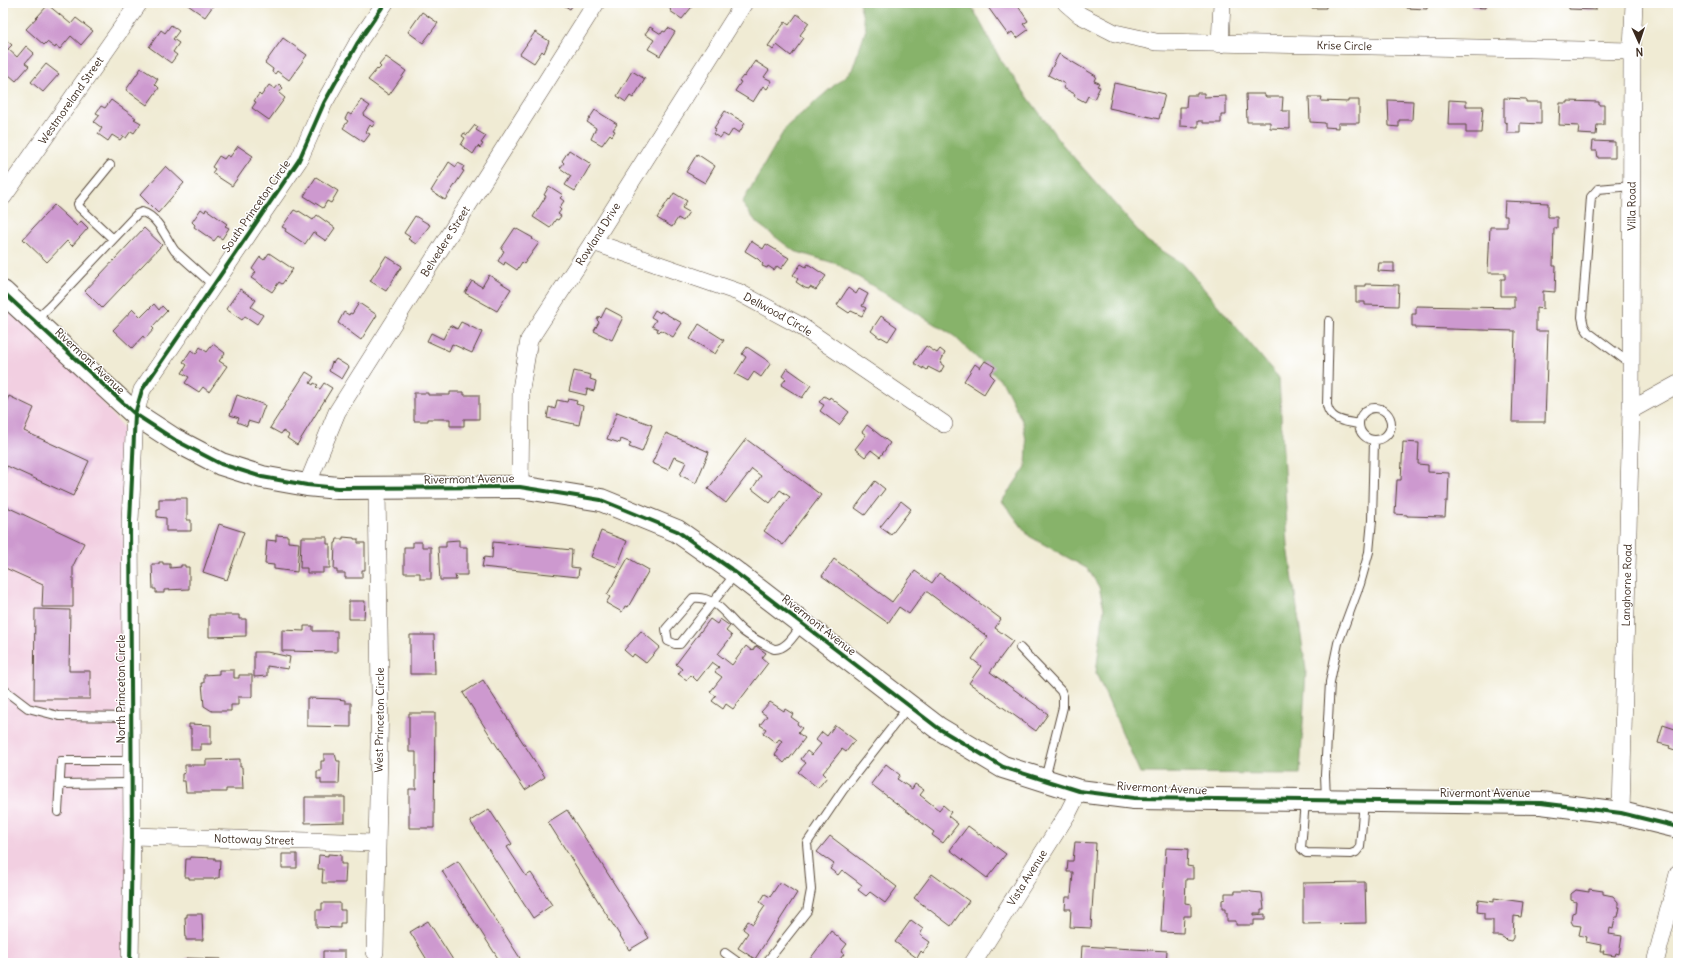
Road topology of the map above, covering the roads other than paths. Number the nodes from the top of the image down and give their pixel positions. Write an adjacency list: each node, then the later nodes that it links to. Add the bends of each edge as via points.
1 (139, 3): 12 (street, Westmoreland Street)
2 (385, 3): 15 (street, South Princeton Circle, via 357,44 324,103 299,160)
3 (596, 3): 26 (street, Belvedere Street, via 337,412)
4 (744, 3): 14 (street, Rowland Drive)
5 (1066, 3): 8 (street, Krise Circle, via 1080,15 1115,33 1156,42)
6 (1222, 3): 8 (street)
7 (1634, 3): 9 (street, Villa Road)
8 (1220, 44): 9 (street, Krise Circle)
9 (1632, 51): 11 (street, Villa Road)
10 (110, 166): 13 (lane, via 78,204)
11 (1632, 186): 19 (street, Villa Road); 19 (lane, via 1598,188 1591,197 1582,317 1588,332 1624,359)
12 (3, 197)
13 (113, 240): 15 (lane, via 137,214 142,212 150,216 164,231 175,251); 17 (lane)
14 (593, 242): 23 (street, Dellwood Circle, via 738,292 799,325); 27 (street, Rowland Drive, via 529,340 521,389)
15 (213, 285): 22 (street, South Princeton Circle, via 142,390)
16 (3, 292): 17 (main road, Rivermont Avenue)
17 (34, 321): 22 (main road, Rivermont Avenue)
18 (1330, 321): 24 (lane, via 1328,412 1339,420)
19 (1631, 359): 21 (street, Villa Road)
20 (1678, 384): 21 (street)
21 (1631, 410): 44 (street, Langhorne Road)
22 (135, 414): 26 (main road, Rivermont Avenue, via 175,440 221,464 262,477); 35 (street, North Princeton Circle, via 130,521)
23 (944, 424)
24 (1358, 424): 25 (lane, via 1363,435); 25 (lane, via 1360,417 1369,409 1376,408 1387,414 1391,425 1390,432 1380,440)
25 (1374, 441): 41 (lane, via 1369,552 1338,643 1330,682 1325,775)
26 (307, 485): 28 (main road, Rivermont Avenue)
27 (520, 487): 28 (main road, Rivermont Avenue); 29 (main road, Rivermont Avenue, via 601,500 677,531)
28 (377, 489): 47 (street, West Princeton Circle, via 380,694)
29 (736, 573): 30 (lane); 31 (main road, Rivermont Avenue)
30 (713, 602): 30 (lane, via 680,644 668,641 666,629 693,598 699,597); 31 (lane, via 745,633 774,649 784,646)
31 (803, 624): 34 (main road, Rivermont Avenue)
32 (1020, 648): 37 (lane, via 1064,696)
33 (3, 689): 35 (lane, via 28,708 59,716)
34 (908, 706): 37 (main road, Rivermont Avenue, via 938,728 1002,767); 53 (lane, via 843,790 807,843 811,890 807,911)
35 (130, 717): 36 (street, North Princeton Circle)
36 (130, 761): 38 (street, North Princeton Circle); 39 (lane, via 61,761)
37 (1044, 780): 40 (main road, Rivermont Avenue)
38 (130, 783): 39 (lane); 46 (street, North Princeton Circle)
39 (60, 784): 43 (lane)
40 (1079, 791): 41 (main road, Rivermont Avenue, via 1134,798); 54 (street, Vista Avenue, via 1068,813)
41 (1315, 801): 42 (main road, Rivermont Avenue); 42 (lane, via 1301,848 1306,854 1356,852 1360,847)
42 (1364, 801): 44 (main road, Rivermont Avenue, via 1541,803)
43 (58, 812)
44 (1621, 814): 45 (main road, Rivermont Avenue)
45 (1678, 827)
46 (132, 836): 47 (street, Nottoway Street); 51 (street, North Princeton Circle)
47 (376, 843): 49 (street, West Princeton Circle)
48 (1678, 874): 55 (street)
49 (375, 952)
50 (725, 954): 52 (lane)
51 (130, 963)
52 (739, 963)
53 (766, 963)
54 (973, 963)
55 (1654, 963)

